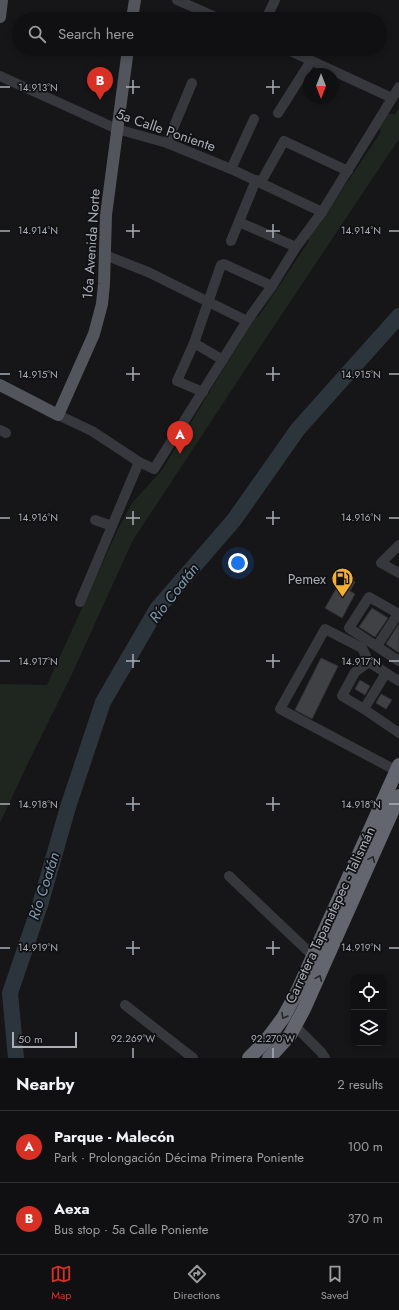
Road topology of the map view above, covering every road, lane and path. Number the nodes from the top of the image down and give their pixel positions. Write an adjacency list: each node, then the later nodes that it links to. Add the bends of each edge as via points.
1 (2, 0): 8 (main road)
2 (135, 0): 5 (main road)
3 (177, 0): 6 (street)
4 (275, 0): 7 (street)
5 (133, 12)
6 (204, 12)
7 (269, 12)
8 (0, 17)
9 (127, 56): 18 (main road, 16a Avenida Norte)
10 (301, 56): 11 (street)
11 (311, 61): 15 (street); 16 (street)
12 (0, 76): 18 (street, 5a Calle Poniente)
13 (192, 84): 19 (street)
14 (399, 87): 15 (street)
15 (392, 98): 21 (street)
16 (278, 113)
17 (254, 119): 20 (street)
18 (117, 129): 19 (street, 5a Calle Poniente); 27 (main road, 16a Avenida Norte, via 106,215)
19 (167, 143): 20 (street, 5a Calle Poniente)
20 (231, 169): 22 (street, 5a Calle Poniente)
21 (348, 171): 22 (street, via 284,141); 23 (street)
22 (259, 181): 23 (street, 5a Calle Poniente); 24 (street)
23 (322, 212): 26 (street)
24 (239, 222): 25 (street); 26 (street)
25 (231, 241)
26 (296, 247): 28 (street)
27 (105, 255): 29 (street, via 148,272); 35 (main road, 16a Avenida Norte, via 102,304 94,334)
28 (272, 286): 29 (street, via 224,264 221,266); 30 (street)
29 (209, 302): 30 (street); 31 (street)
30 (247, 321): 32 (street)
31 (194, 344): 32 (street); 34 (street, via 177,381)
32 (223, 360): 34 (street)
33 (0, 385): 35 (main road)
34 (203, 392): 36 (street, via 154,469)
35 (58, 416): 36 (street, via 92,431)
36 (139, 462): 38 (street)
37 (95, 520): 38 (street)
38 (112, 526): 41 (street)
39 (399, 545): 40 (street, via 381,562)
40 (399, 573)
41 (80, 602)
42 (398, 614): 43 (street); 43 (street, via 369,597 349,628)
43 (377, 646): 44 (street)
44 (399, 661)
45 (369, 662): 46 (street); 48 (street, via 356,672 342,696); 50 (street, via 362,648 325,629 280,709)
46 (386, 673): 47 (street); 48 (street)
47 (399, 681)
48 (364, 709): 49 (street)
49 (399, 733)
50 (398, 769): 53 (highway, Carretera Tapanatepec - Talismán)
51 (399, 796): 54 (highway, Carretera Tapanatepec - Talismán, one-way to 51)
52 (229, 876): 53 (street, via 308,951)
53 (314, 953): 54 (street); 58 (highway, Carretera Tapanatepec - Talismán, one-way to 58, via 283,1018)
54 (327, 959): 56 (highway, Carretera Tapanatepec - Talismán, one-way to 54)
55 (125, 1005): 57 (street)
56 (295, 1026): 59 (highway, Carretera Tapanatepec - Talismán); 60 (street)
57 (193, 1058)
58 (249, 1058)
59 (269, 1058)
60 (325, 1058)

